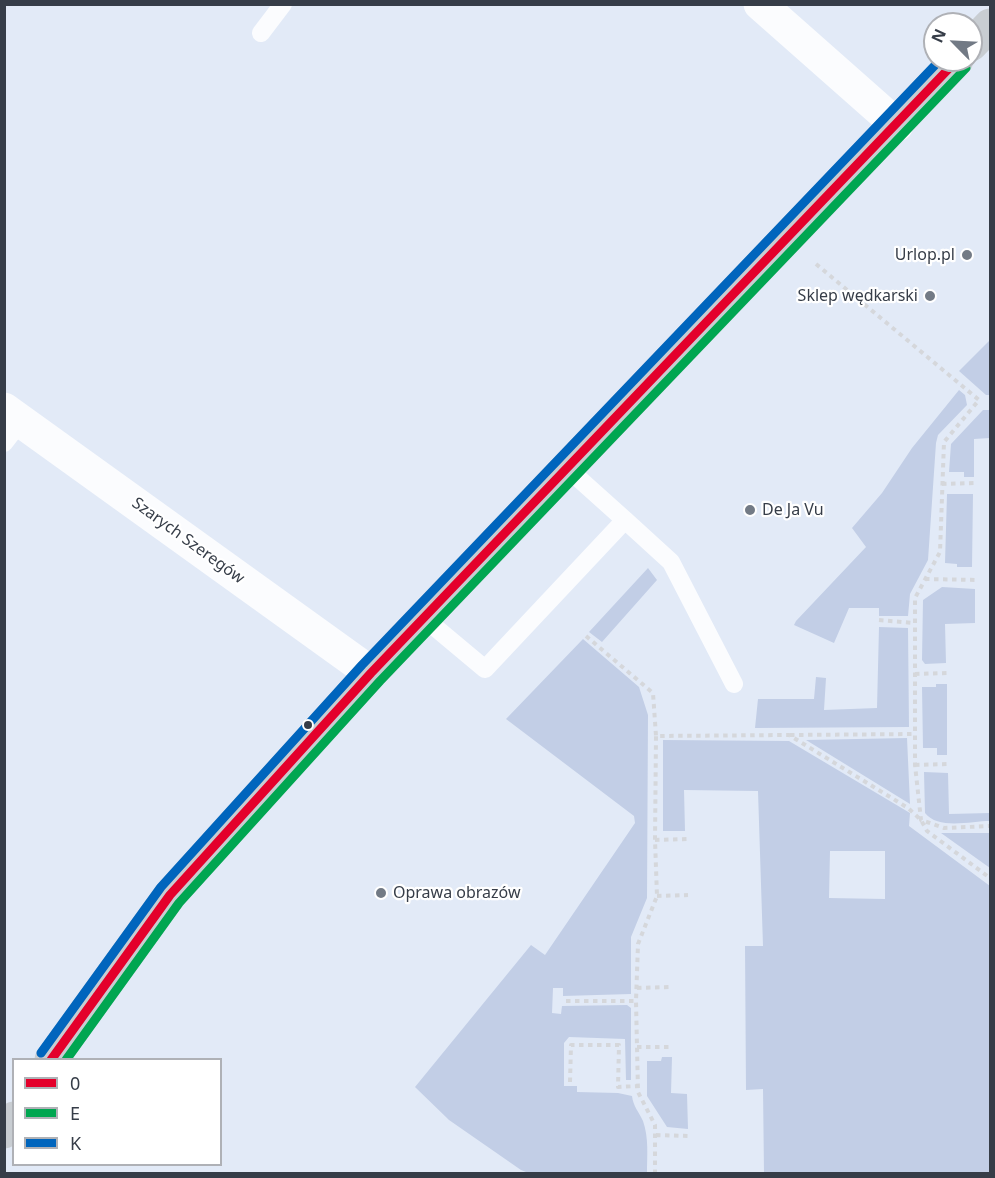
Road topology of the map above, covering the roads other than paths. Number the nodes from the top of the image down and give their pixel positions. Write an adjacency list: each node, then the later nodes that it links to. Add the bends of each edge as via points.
1 (283, 4): 3 (lane)
2 (760, 4): 5 (street)
3 (261, 33)
4 (946, 72): 5 (street)
5 (897, 125): 7 (street)
6 (10, 424): 10 (street, Szarych Szeregów)
7 (567, 468): 8 (lane); 9 (street)
8 (625, 520): 9 (lane, via 485,669); 11 (lane, via 672,562)
9 (424, 618): 10 (street)
10 (371, 673): 12 (street, via 170,895)
11 (734, 684)
12 (52, 1058)

